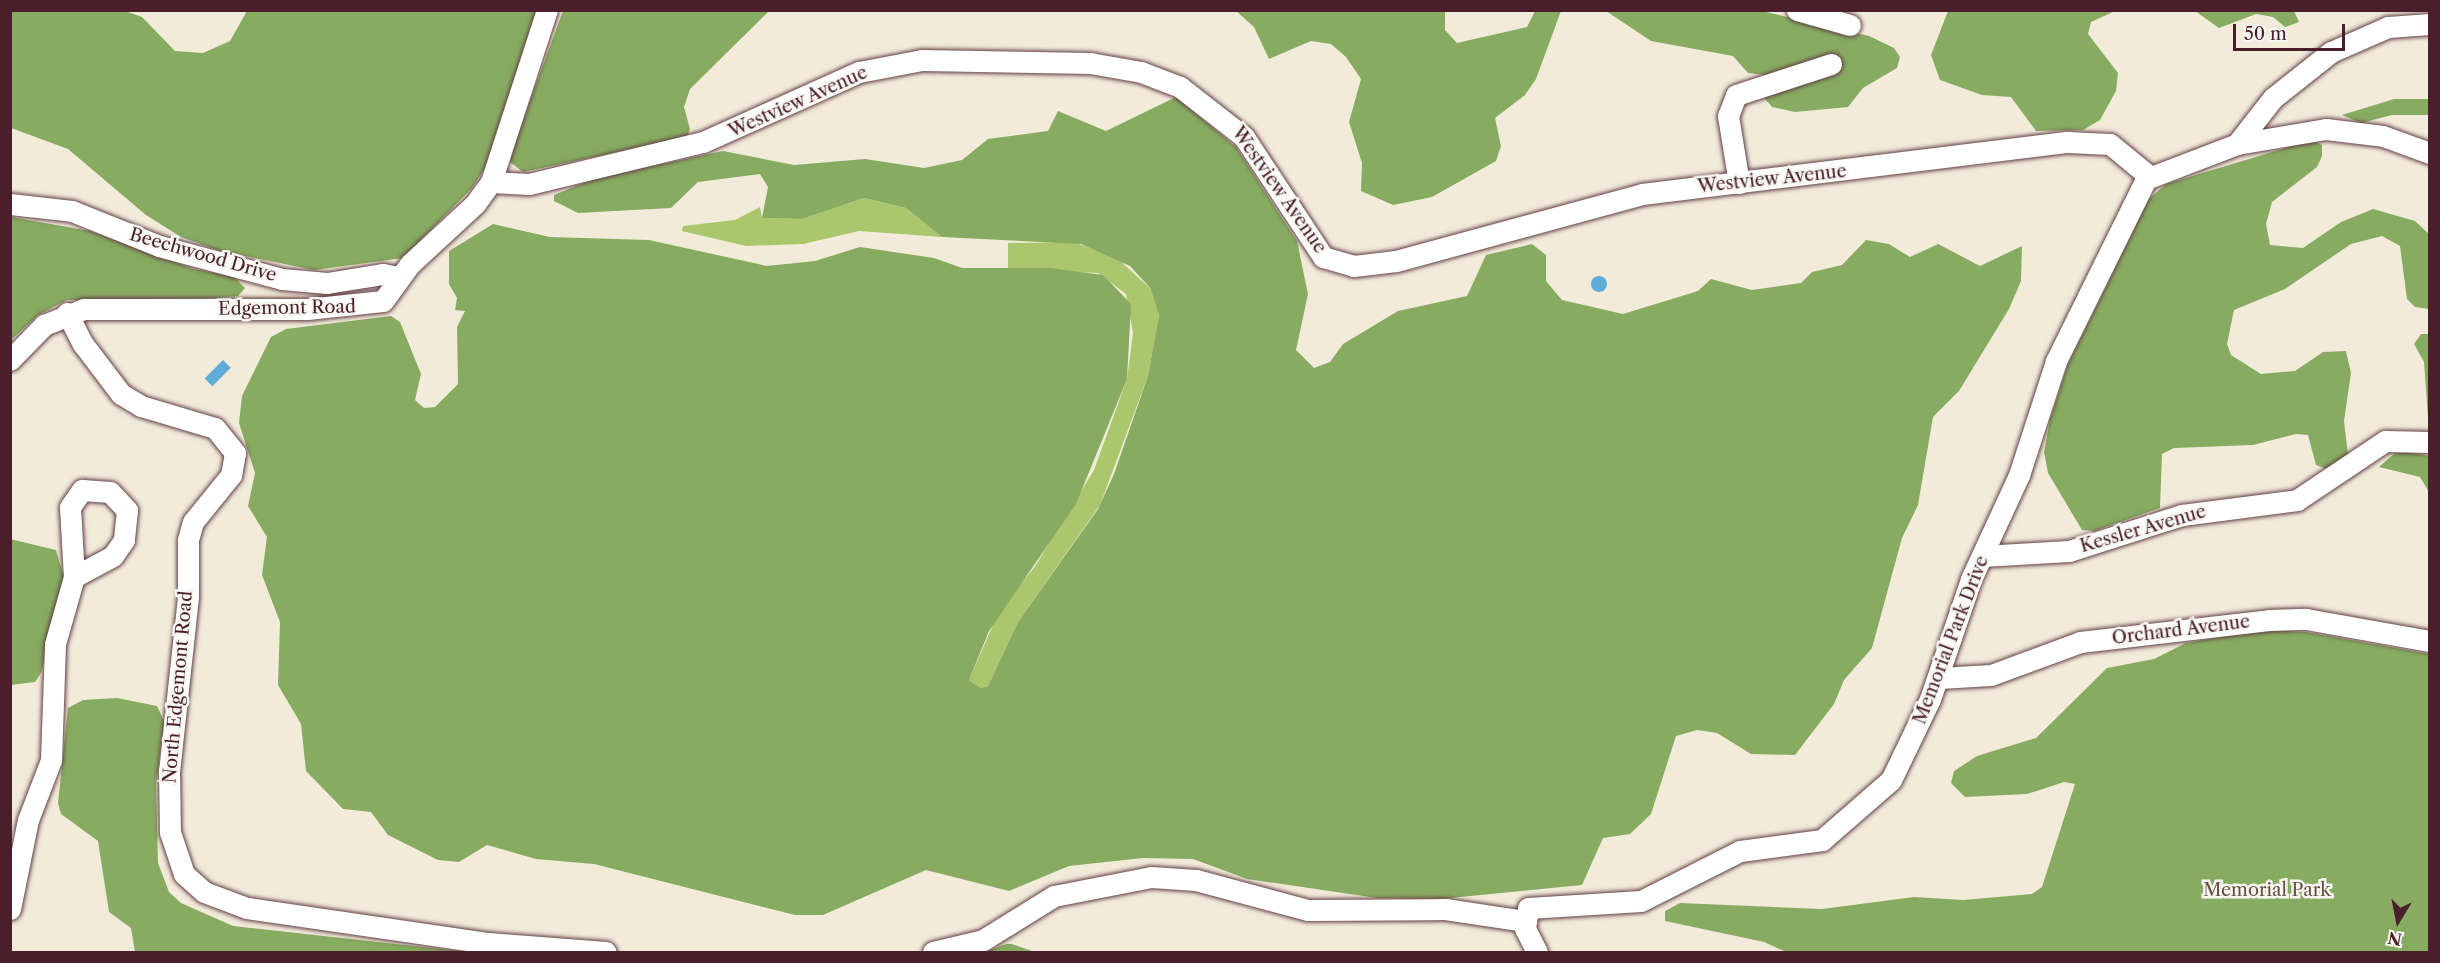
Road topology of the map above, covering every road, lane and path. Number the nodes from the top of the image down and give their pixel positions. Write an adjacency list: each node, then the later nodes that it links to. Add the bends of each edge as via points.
1 (547, 10): 9 (street, Edgemont Road)
2 (1797, 10): 4 (street)
3 (2430, 24): 6 (street, via 2388,27 2331,52 2273,98)
4 (1850, 25)
5 (1831, 64): 10 (street, via 1736,95 1728,116)
6 (2237, 144): 7 (street, via 2344,129); 8 (street)
7 (2430, 153)
8 (2149, 176): 10 (street, Westview Avenue, via 2120,149 2086,140); 16 (street, Memorial Park Drive, via 2056,361 2024,464)
9 (491, 182): 10 (street, Westview Avenue, via 529,184 703,142 859,72 922,60 1090,63 1141,72 1180,87 1231,123 1316,248 1342,264 1396,261 1625,197); 12 (street, Edgemont Road)
10 (1739, 183)
11 (10, 204): 12 (street, Beechwood Drive, via 72,211 159,246 282,279 327,283 383,274)
12 (399, 277): 13 (street, Edgemont Road, via 383,301 366,306 115,306)
13 (67, 313): 14 (street, Edgemont Road, via 33,332); 22 (street, North Edgemont Road, via 82,344 121,394 141,406 215,428 235,453 231,475 193,522 188,540 189,597 169,771 170,832 184,874 204,892 247,909 445,938)
14 (10, 360)
15 (2430, 442): 16 (street, Kessler Avenue, via 2385,441 2297,500 2182,515 2069,551)
16 (1982, 556): 19 (street, Memorial Park Drive)
17 (74, 577): 20 (street, via 55,644 51,760 28,820)
18 (2430, 640): 19 (street, Orchard Avenue, via 2306,619 2269,620 2080,642 1991,675)
19 (1939, 678): 21 (street, Memorial Park Drive, via 1891,780 1822,840 1740,851 1641,901 1536,905 1528,908)
20 (10, 909)
21 (1524, 921): 23 (street, via 1446,909 1308,910 1196,880 1151,877 1042,901 972,944); 24 (street)
22 (606, 952)
23 (933, 952)
24 (1537, 952)

